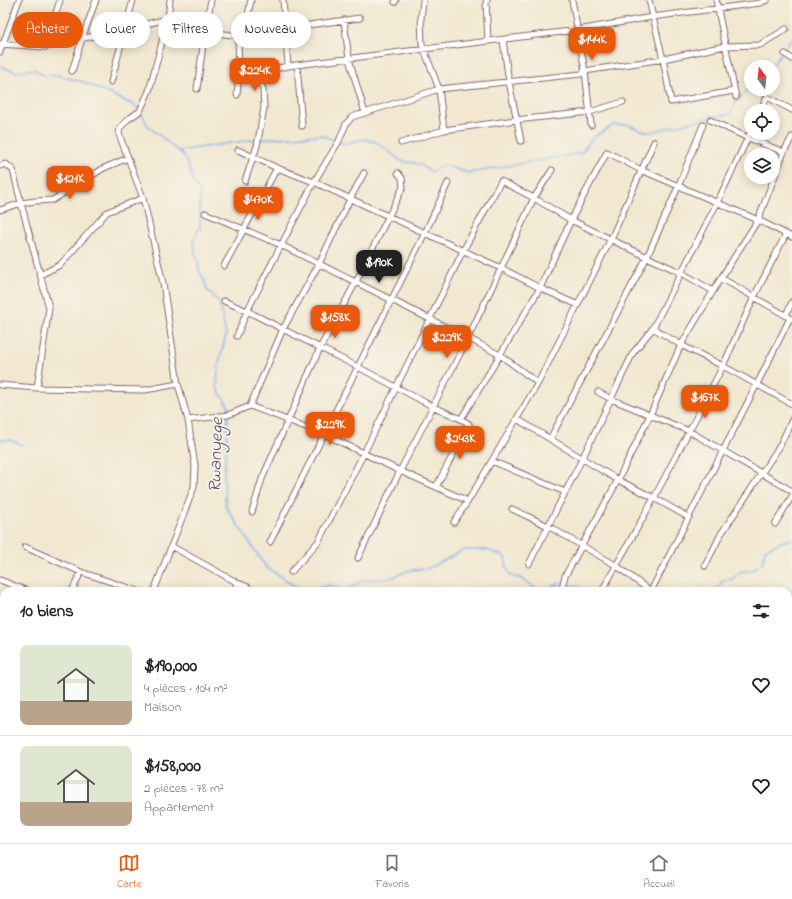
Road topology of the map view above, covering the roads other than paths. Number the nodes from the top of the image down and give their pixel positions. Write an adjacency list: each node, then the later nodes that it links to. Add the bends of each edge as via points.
1 (19, 0): 31 (street)
2 (60, 0): 16 (street)
3 (96, 0): 28 (street)
4 (133, 0): 17 (street)
5 (170, 0): 18 (street)
6 (211, 0): 19 (street)
7 (252, 0): 20 (street)
8 (283, 0): 21 (street)
9 (423, 0): 40 (street, via 420,18)
10 (487, 0): 30 (street)
11 (572, 0): 27 (street)
12 (649, 0): 22 (street)
13 (716, 0): 15 (street)
14 (767, 0): 15 (street)
15 (717, 8): 22 (street); 33 (street)
16 (56, 12)
17 (130, 12)
18 (169, 12)
19 (209, 12)
20 (249, 12)
21 (284, 12)
22 (652, 17): 27 (street); 44 (street)
23 (360, 18): 24 (street)
24 (344, 20): 25 (street); 43 (street)
25 (311, 24)
26 (786, 29): 33 (street, via 760,45)
27 (578, 30): 29 (street); 49 (street)
28 (83, 36)
29 (503, 40): 30 (street); 53 (street)
30 (488, 42): 40 (street)
31 (1, 44): 32 (street); 41 (street)
32 (12, 45)
33 (725, 46): 44 (street); 56 (street)
34 (79, 48): 48 (street)
35 (120, 48): 52 (street)
36 (160, 48): 80 (street, via 149,91 140,111 120,128 119,134)
37 (203, 48): 54 (street)
38 (238, 48): 51 (street)
39 (287, 48): 47 (street)
40 (424, 50): 43 (street); 55 (street)
41 (0, 52)
42 (785, 54): 45 (street)
43 (349, 59): 46 (street); 63 (street)
44 (663, 59): 49 (street); 56 (street, via 671,102)
45 (792, 59)
46 (298, 65): 47 (street); 68 (street)
47 (288, 66): 50 (street)
48 (72, 71)
49 (585, 71): 53 (street, via 581,74); 62 (street)
50 (254, 73): 51 (street); 79 (street, via 263,89 264,108)
51 (239, 74): 57 (street)
52 (111, 82)
53 (509, 82): 55 (street); 64 (street)
54 (197, 89)
55 (440, 90): 63 (street); 69 (street)
56 (734, 91): 58 (street)
57 (237, 96)
58 (736, 97)
59 (623, 102): 62 (street)
60 (764, 104): 61 (street, via 767,97)
61 (792, 110)
62 (590, 112): 64 (street); 66 (street)
63 (365, 113): 88 (street, via 352,117 346,124 338,143)
64 (516, 120): 69 (street); 74 (street)
65 (710, 120): 70 (street)
66 (591, 125)
67 (703, 125): 90 (street)
68 (302, 126)
69 (444, 130): 76 (street)
70 (744, 136)
71 (792, 137): 78 (street)
72 (747, 140): 95 (street)
73 (753, 140): 78 (street)
74 (521, 141)
75 (654, 142): 84 (street)
76 (401, 143)
77 (238, 150): 79 (street)
78 (784, 152): 100 (street)
79 (253, 157): 82 (street); 87 (street)
80 (128, 158): 91 (street); 94 (street, via 104,168 53,200)
81 (0, 166): 94 (street, via 6,164 13,170)
82 (277, 168): 88 (street); 101 (street)
83 (552, 170): 92 (street)
84 (641, 170): 90 (street); 99 (street, via 607,152); 104 (street)
85 (364, 173): 93 (street)
86 (398, 173): 98 (street, via 402,178 403,187)
87 (245, 181)
88 (314, 182): 93 (street); 105 (street)
89 (448, 183): 102 (street)
90 (678, 187): 95 (street); 107 (street)
91 (143, 198): 112 (street, via 107,212 60,265); 135 (street, via 163,283)
92 (534, 198): 99 (street); 106 (street, via 501,182); 110 (street)
93 (350, 199): 98 (street); 108 (street)
94 (21, 203): 96 (street); 112 (street)
95 (717, 203): 100 (street); 111 (street)
96 (0, 210)
97 (205, 213): 101 (street)
98 (388, 216): 102 (street); 114 (street)
99 (571, 220): 104 (street); 115 (street)
100 (758, 220): 103 (street); 113 (street)
101 (244, 230): 105 (street); 109 (street)
102 (425, 233): 106 (street); 118 (street)
103 (790, 235): 117 (street)
104 (611, 239): 107 (street); 121 (street)
105 (281, 245): 108 (street); 122 (street)
106 (463, 251): 110 (street); 124 (street)
107 (647, 257): 111 (street); 153 (street)
108 (319, 264): 114 (street); 126 (street)
109 (224, 266)
110 (501, 268): 115 (street); 128 (street)
111 (682, 273): 116 (street); 125 (street)
112 (40, 275): 139 (street, via 49,308)
113 (721, 278): 116 (street); 117 (street)
114 (356, 282): 118 (street); 130 (street)
115 (540, 288): 121 (street); 131 (street)
116 (713, 291): 129 (street)
117 (754, 297): 123 (street); 132 (street)
118 (392, 299): 124 (street); 133 (street)
119 (224, 301): 122 (street)
120 (792, 302): 123 (street)
121 (578, 305): 134 (street)
122 (247, 311): 126 (street); 127 (street)
123 (789, 317): 137 (street)
124 (430, 318): 128 (street); 138 (street)
125 (653, 328): 129 (street); 141 (street, via 633,354)
126 (283, 329): 130 (street); 143 (street)
127 (237, 336)
128 (468, 338): 131 (street); 144 (street)
129 (682, 346): 132 (street); 145 (street)
130 (320, 348): 133 (street); 149 (street)
131 (500, 355): 134 (street); 146 (street)
132 (723, 366): 137 (street); 151 (street)
133 (358, 367): 138 (street); 152 (street)
134 (538, 383): 147 (street)
135 (178, 384): 139 (street, via 145,390); 148 (street)
136 (0, 385): 139 (street)
137 (757, 385): 142 (street); 154 (street)
138 (396, 387): 144 (street); 155 (street)
139 (37, 388)
140 (598, 392): 141 (street)
141 (611, 399): 145 (street); 156 (street)
142 (792, 404)
143 (250, 406): 148 (street, via 228,415); 149 (street)
144 (432, 406): 146 (street); 158 (street)
145 (650, 415): 151 (street); 160 (street)
146 (461, 419): 161 (street, via 469,424)
147 (517, 419): 153 (street); 157 (street)
148 (188, 420): 174 (street, via 195,466 194,486)
149 (288, 420): 152 (street); 168 (street, via 262,479)
150 (792, 420): 159 (street, via 779,448)
151 (690, 431): 154 (street); 165 (street)
152 (324, 434): 155 (street); 173 (street)
153 (550, 439): 156 (street)
154 (723, 451): 159 (street); 169 (street)
155 (364, 453): 158 (street); 182 (street, via 318,542)
156 (582, 459): 160 (street); 163 (street)
157 (492, 461): 163 (street); 166 (street)
158 (400, 471): 161 (street); 177 (street)
159 (761, 474): 162 (street); 180 (street, via 721,534)
160 (618, 480): 165 (street); 175 (street)
161 (436, 487): 166 (street)
162 (792, 491)
163 (565, 492): 172 (street)
164 (792, 496): 171 (street)
165 (654, 498): 169 (street); 179 (street)
166 (468, 501): 170 (street)
167 (512, 509): 172 (street)
168 (252, 512)
169 (688, 517): 194 (street)
170 (454, 522)
171 (775, 524)
172 (548, 526): 175 (street); 178 (street)
173 (270, 542)
174 (171, 546): 184 (street); 188 (street)
175 (582, 546): 179 (street); 191 (street, via 564,576)
176 (25, 547): 181 (street)
177 (358, 558)
178 (529, 564)
179 (617, 566): 192 (street); 193 (street)
180 (705, 566)
181 (81, 572): 186 (street); 187 (street)
182 (291, 572)
183 (0, 580): 185 (street)
184 (238, 583): 189 (street); 190 (street)
185 (18, 587)
186 (74, 587)
187 (126, 587)
188 (156, 587)
189 (236, 587)
190 (248, 587)
191 (563, 587)
192 (604, 587)
193 (645, 587)
194 (652, 587)

